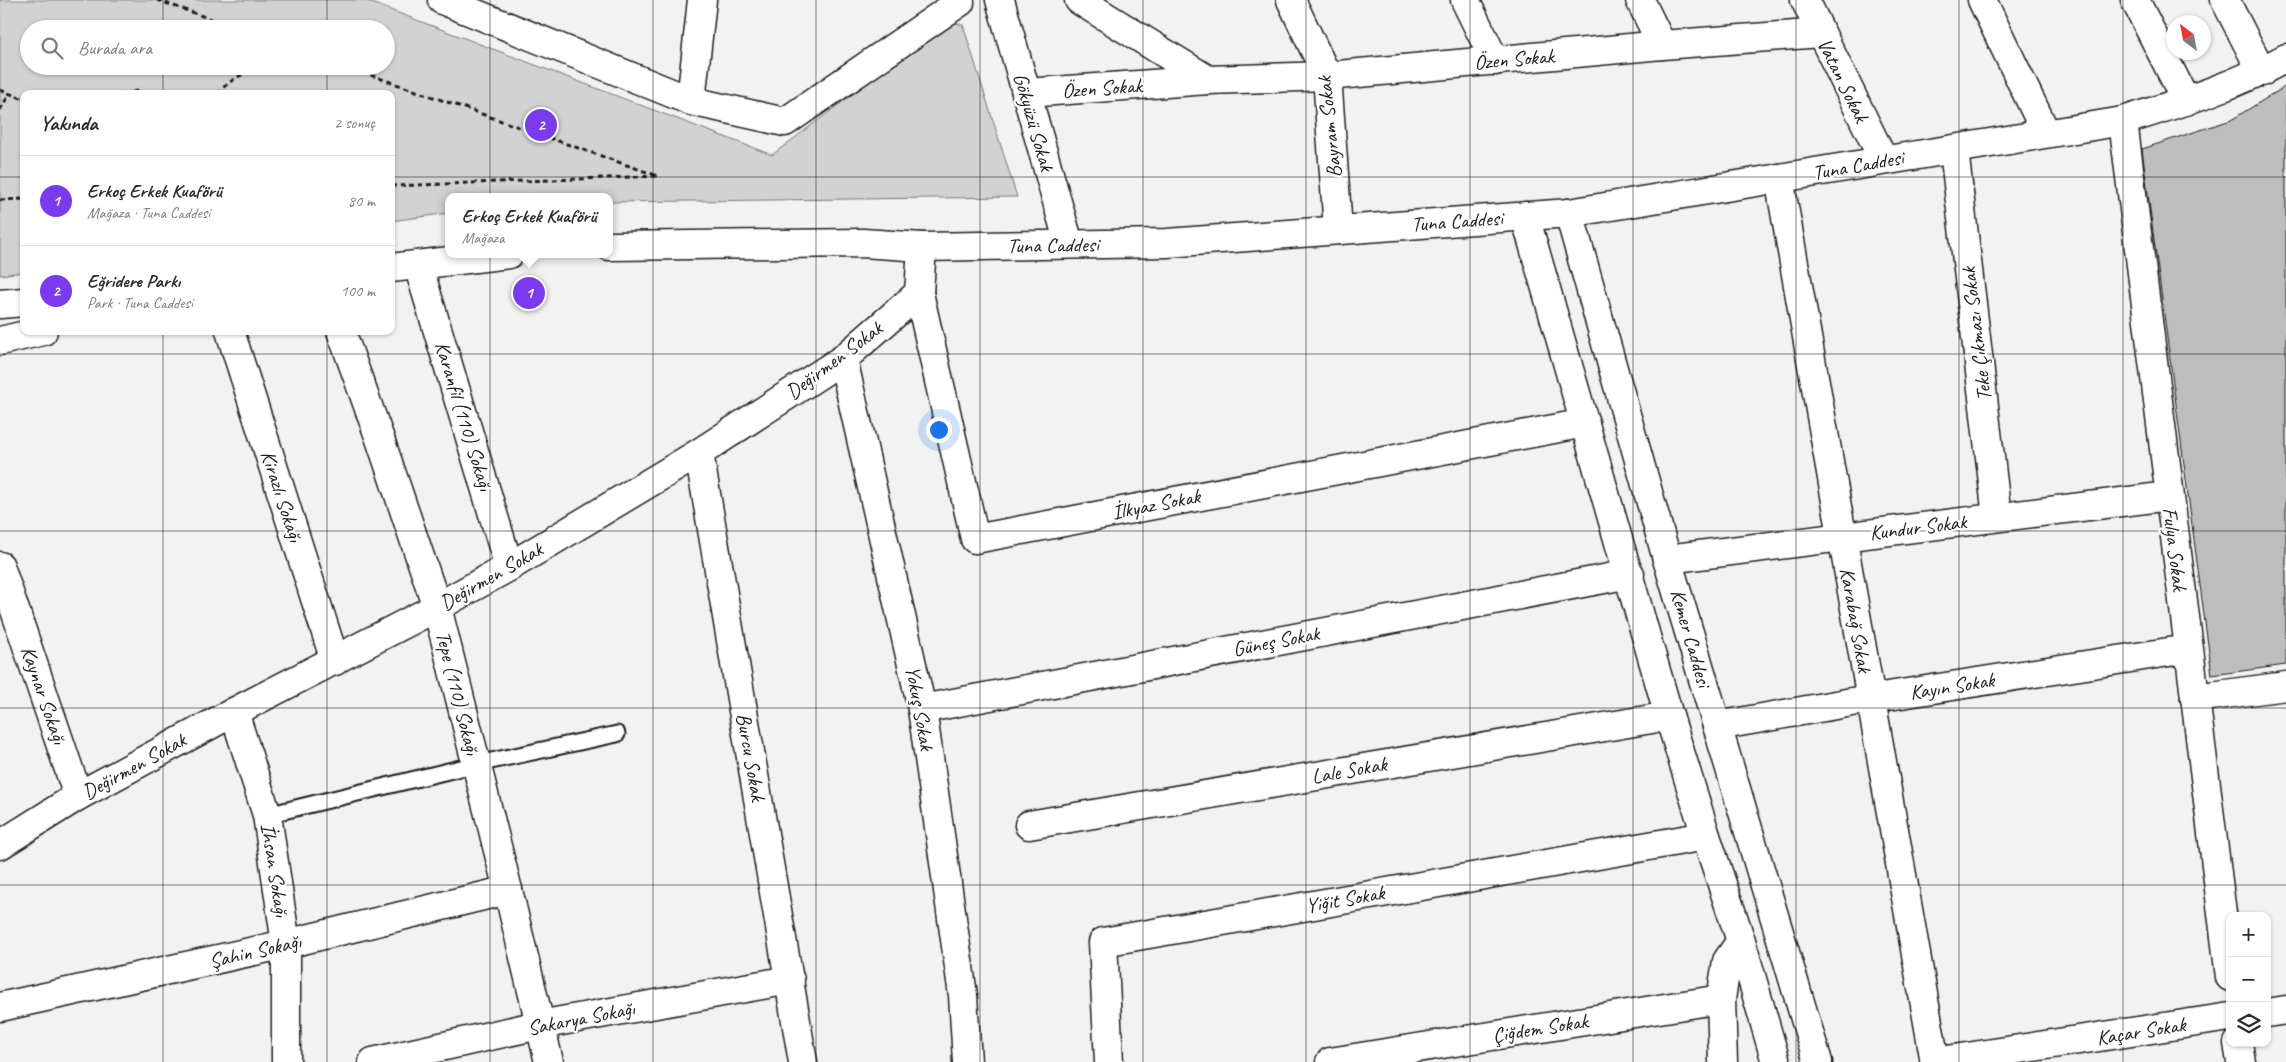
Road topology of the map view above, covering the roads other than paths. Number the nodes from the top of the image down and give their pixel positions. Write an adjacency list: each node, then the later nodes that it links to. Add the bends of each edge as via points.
1 (442, 0): 21 (street)
2 (702, 0): 21 (street)
3 (959, 0): 21 (street, via 785,122)
4 (1079, 0): 19 (street, Özen Sokak)
5 (1291, 0): 18 (street, Bayram Sokak)
6 (1465, 0): 16 (street)
7 (1640, 0): 14 (street)
8 (1805, 0): 13 (street, Vatan Sokak)
9 (1982, 0): 24 (street)
10 (2134, 0): 22 (street)
11 (2225, 0): 17 (street)
12 (1002, 1): 20 (street, Gökyüzü Sokak)
13 (1821, 34): 14 (street, Özen Sokak); 26 (street, Vatan Sokak)
14 (1662, 45): 16 (street, Özen Sokak)
15 (2286, 58): 17 (street, Tuna Caddesi)
16 (1495, 61): 18 (street, Özen Sokak)
17 (2262, 72): 22 (street, Tuna Caddesi)
18 (1327, 76): 19 (street, Özen Sokak); 30 (street, Bayram Sokak)
19 (1208, 80): 20 (street, Özen Sokak)
20 (1026, 93): 31 (street, Gökyüzü Sokak)
21 (691, 101)
22 (2186, 101): 23 (street, Tuna Caddesi)
23 (2123, 120): 24 (street, Tuna Caddesi); 47 (street, Fulya Sokak)
24 (2046, 133): 25 (street, Tuna Caddesi)
25 (1954, 150): 26 (street, Tuna Caddesi); 48 (street, Teke Çıkmazı Sokak)
26 (1882, 159): 27 (street, Tuna Caddesi)
27 (1778, 178): 28 (street, Tuna Caddesi); 49 (street, Karabağ Sokak)
28 (1568, 213): 29 (street, Tuna Caddesi); 50 (street, Kemer Caddesi)
29 (1525, 216): 30 (street, Tuna Caddesi); 45 (street, Kemer Caddesi)
30 (1338, 230): 31 (street, Tuna Caddesi, via 1167,243)
31 (1069, 244): 33 (street, Tuna Caddesi)
32 (613, 246): 33 (street, Tuna Caddesi, via 863,243)
33 (922, 247): 37 (street)
34 (476, 258): 35 (street)
35 (418, 265): 36 (street); 52 (street, Karanfil (110) Sokağı)
36 (395, 268)
37 (919, 293): 44 (street, Değirmen Sokak); 45 (street, İlkyaz Sokak, via 975,538)
38 (20, 302): 39 (street)
39 (0, 304)
40 (26, 335): 43 (street)
41 (231, 335): 56 (street, Kirazlı Sokağı)
42 (342, 335): 54 (street, Tepe (110) Sokağı)
43 (0, 341)
44 (843, 359): 46 (street, Değirmen Sokak); 60 (street, Yokuş Sokak)
45 (1585, 423): 53 (street, Kemer Caddesi)
46 (699, 453): 52 (street, Değirmen Sokak); 75 (street, Burcu Sokak)
47 (2169, 496): 48 (street, Kundur Sokak); 55 (street, Fulya Sokak)
48 (1997, 517): 49 (street, Kundur Sokak)
49 (1841, 536): 50 (street, Kundur Sokak); 59 (street, Karabağ Sokak)
50 (1668, 560): 63 (street, Kemer Caddesi)
51 (0, 566): 66 (street, Kaynar Sokağı)
52 (509, 566): 54 (street, Değirmen Sokak)
53 (1630, 574): 60 (street, Güneş Sokak); 62 (street, Kemer Caddesi)
54 (437, 607): 56 (street, Değirmen Sokak); 65 (street, Tepe (110) Sokağı)
55 (2188, 649): 58 (street, Fulya Sokak); 59 (street, Kayın Sokak)
56 (335, 661): 61 (street, Değirmen Sokak)
57 (2286, 686): 58 (street)
58 (2195, 698): 74 (street, Fulya Sokak)
59 (1869, 699): 63 (street, Kayın Sokak); 94 (street, Karabağ Sokak)
60 (922, 709): 88 (street, Yokuş Sokak, via 963,995)
61 (234, 712): 66 (street, Değirmen Sokak); 67 (street, İhsan Sokağı)
62 (1669, 716): 68 (street, Lale Sokak); 69 (street, Kemer Caddesi)
63 (1717, 726): 93 (street, Kemer Caddesi)
64 (617, 734): 65 (lane)
65 (477, 764): 67 (lane); 71 (street, Tepe (110) Sokağı)
66 (78, 796): 70 (street, Değirmen Sokak)
67 (267, 815): 73 (street, İhsan Sokağı)
68 (1029, 825)
69 (1706, 836): 72 (street, Kemer Caddesi); 89 (street, Yiğit Sokak, via 1103,942)
70 (0, 844)
71 (508, 890): 73 (street, Şahin Sokağı); 81 (street, Tepe (110) Sokağı)
72 (1740, 941): 76 (street, via 1727,961); 92 (street, Kemer Caddesi)
73 (286, 944): 77 (street, Şahin Sokağı); 84 (street, İhsan Sokağı)
74 (2227, 957)
75 (790, 980): 81 (street, Sakarya Sokağı); 87 (street, Burcu Sokak)
76 (1721, 999): 90 (street, Çiğdem Sokak); 91 (street)
77 (0, 1008)
78 (2286, 1010): 79 (street)
79 (2271, 1012)
80 (2226, 1018): 83 (street, Kaçar Sokak)
81 (539, 1025): 85 (street, Sakarya Sokağı); 86 (street, Tepe (110) Sokağı)
82 (2238, 1047): 95 (street)
83 (2031, 1055): 94 (street, Kaçar Sokak)
84 (286, 1062)
85 (373, 1062)
86 (549, 1062)
87 (803, 1062)
88 (968, 1062)
89 (1109, 1062)
90 (1330, 1062)
91 (1723, 1062)
92 (1776, 1062)
93 (1818, 1062)
94 (1934, 1062)
95 (2240, 1062)

